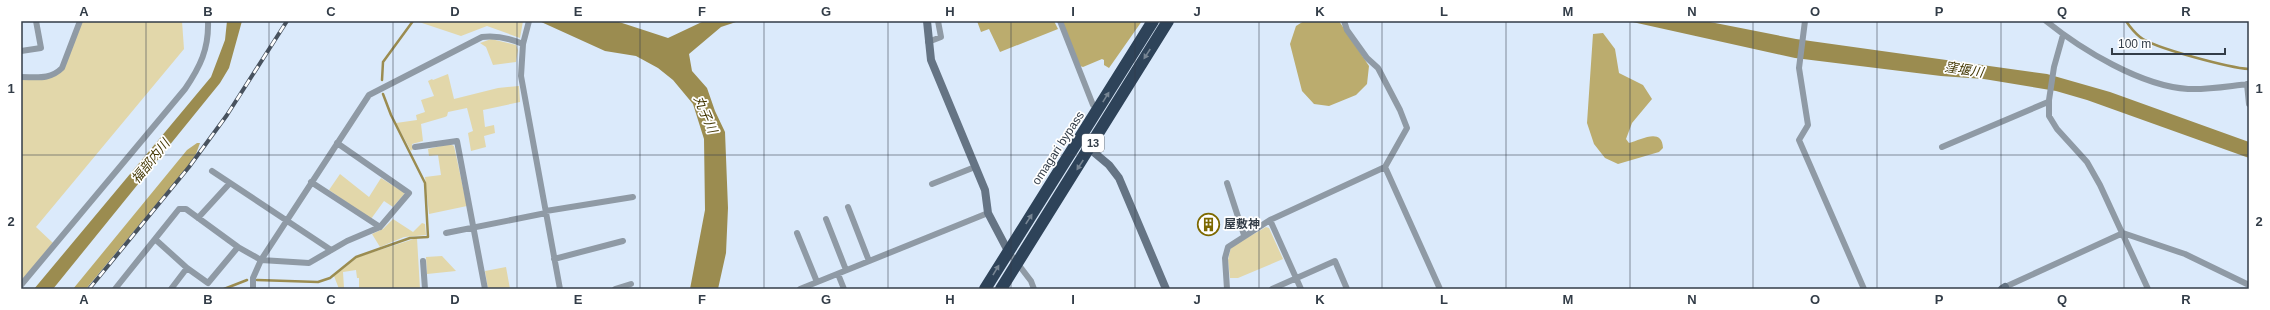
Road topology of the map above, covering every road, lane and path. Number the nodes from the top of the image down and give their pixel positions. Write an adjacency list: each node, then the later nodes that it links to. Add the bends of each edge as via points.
1 (36, 21): 16 (street, via 41,48)
2 (80, 21): 17 (street, via 62,68 57,73 44,78)
3 (208, 21): 62 (street, via 209,35 203,60 184,89)
4 (926, 21): 14 (street)
5 (938, 21): 14 (street, via 941,37)
6 (1060, 21): 21 (street)
7 (1153, 21): 51 (highway, omagari bypass / 13, one-way to 7)
8 (1168, 21): 25 (highway, 13, one-way to 25)
9 (1344, 21): 27 (street, via 1347,30 1367,58 1378,68 1400,110 1406,128)
10 (1805, 21): 84 (street, via 1799,68 1808,125 1799,140)
11 (2046, 21): 13 (street)
12 (528, 23): 15 (street)
13 (2063, 35): 18 (street, via 2108,62 2166,86 2188,89); 19 (street)
14 (928, 42): 26 (street, via 931,60)
15 (523, 44): 22 (street, via 493,36 482,37 379,88 369,95); 35 (street, via 521,76)
16 (21, 51)
17 (21, 77)
18 (2248, 84): 20 (street)
19 (2048, 101): 24 (street); 45 (street, via 2049,116 2086,162)
20 (2249, 104)
21 (1093, 105)
22 (337, 143): 29 (street); 41 (street, via 409,193)
23 (415, 147): 42 (street, via 457,141)
24 (1942, 147)
25 (1090, 149): 56 (highway, 13, one-way to 56); 78 (street, via 1109,165 1119,178)
26 (975, 167): 31 (street); 36 (street, via 985,190)
27 (1385, 167): 40 (street); 83 (street)
28 (212, 171): 30 (street)
29 (312, 182): 39 (street); 41 (street)
30 (230, 183): 37 (street); 39 (street)
31 (932, 184)
32 (1227, 184): 46 (street)
33 (633, 197): 35 (street)
34 (848, 207): 55 (street)
35 (546, 212): 42 (street); 52 (street)
36 (988, 213): 51 (street); 55 (street)
37 (198, 218): 47 (street, via 186,210 179,209); 49 (street)
38 (826, 219): 58 (street)
39 (287, 220): 50 (street); 53 (street)
40 (1270, 220): 46 (street); 60 (street)
41 (380, 227): 50 (street)
42 (473, 228): 43 (street); 71 (street)
43 (446, 233)
44 (797, 233): 61 (street)
45 (2123, 233): 64 (street, via 2185,254); 66 (street); 85 (street)
46 (1244, 235): 79 (street, via 1228,247 1225,258)
47 (156, 240): 57 (street); 67 (street)
48 (623, 241): 52 (street)
49 (238, 247): 53 (street); 57 (street, via 208,283)
50 (331, 250): 53 (street, via 309,263)
51 (1008, 251): 56 (street); 75 (highway, omagari bypass / 13, one-way to 51)
52 (554, 259): 72 (street)
53 (261, 260): 69 (street, via 252,278)
54 (423, 261): 70 (street)
55 (869, 261): 58 (street)
56 (1016, 263): 76 (highway, 13); 77 (street, via 1031,281)
57 (187, 268): 68 (street)
58 (846, 270): 59 (street)
59 (838, 274): 61 (street); 74 (street)
60 (1296, 278): 80 (street); 81 (street); 82 (street, via 1335,261)
61 (816, 282): 65 (street)
62 (21, 284)
63 (631, 284): 73 (street)
64 (2249, 285)
65 (803, 288)
66 (2004, 288)
67 (115, 289)
68 (171, 289)
69 (253, 289)
70 (425, 289)
71 (485, 289)
72 (560, 289)
73 (615, 289)
74 (844, 289)
75 (985, 289)
76 (1001, 289)
77 (1034, 289)
78 (1166, 289)
79 (1227, 289)
80 (1272, 289)
81 (1301, 289)
82 (1347, 289)
83 (1440, 289)
84 (1864, 289)
85 (2148, 289)

